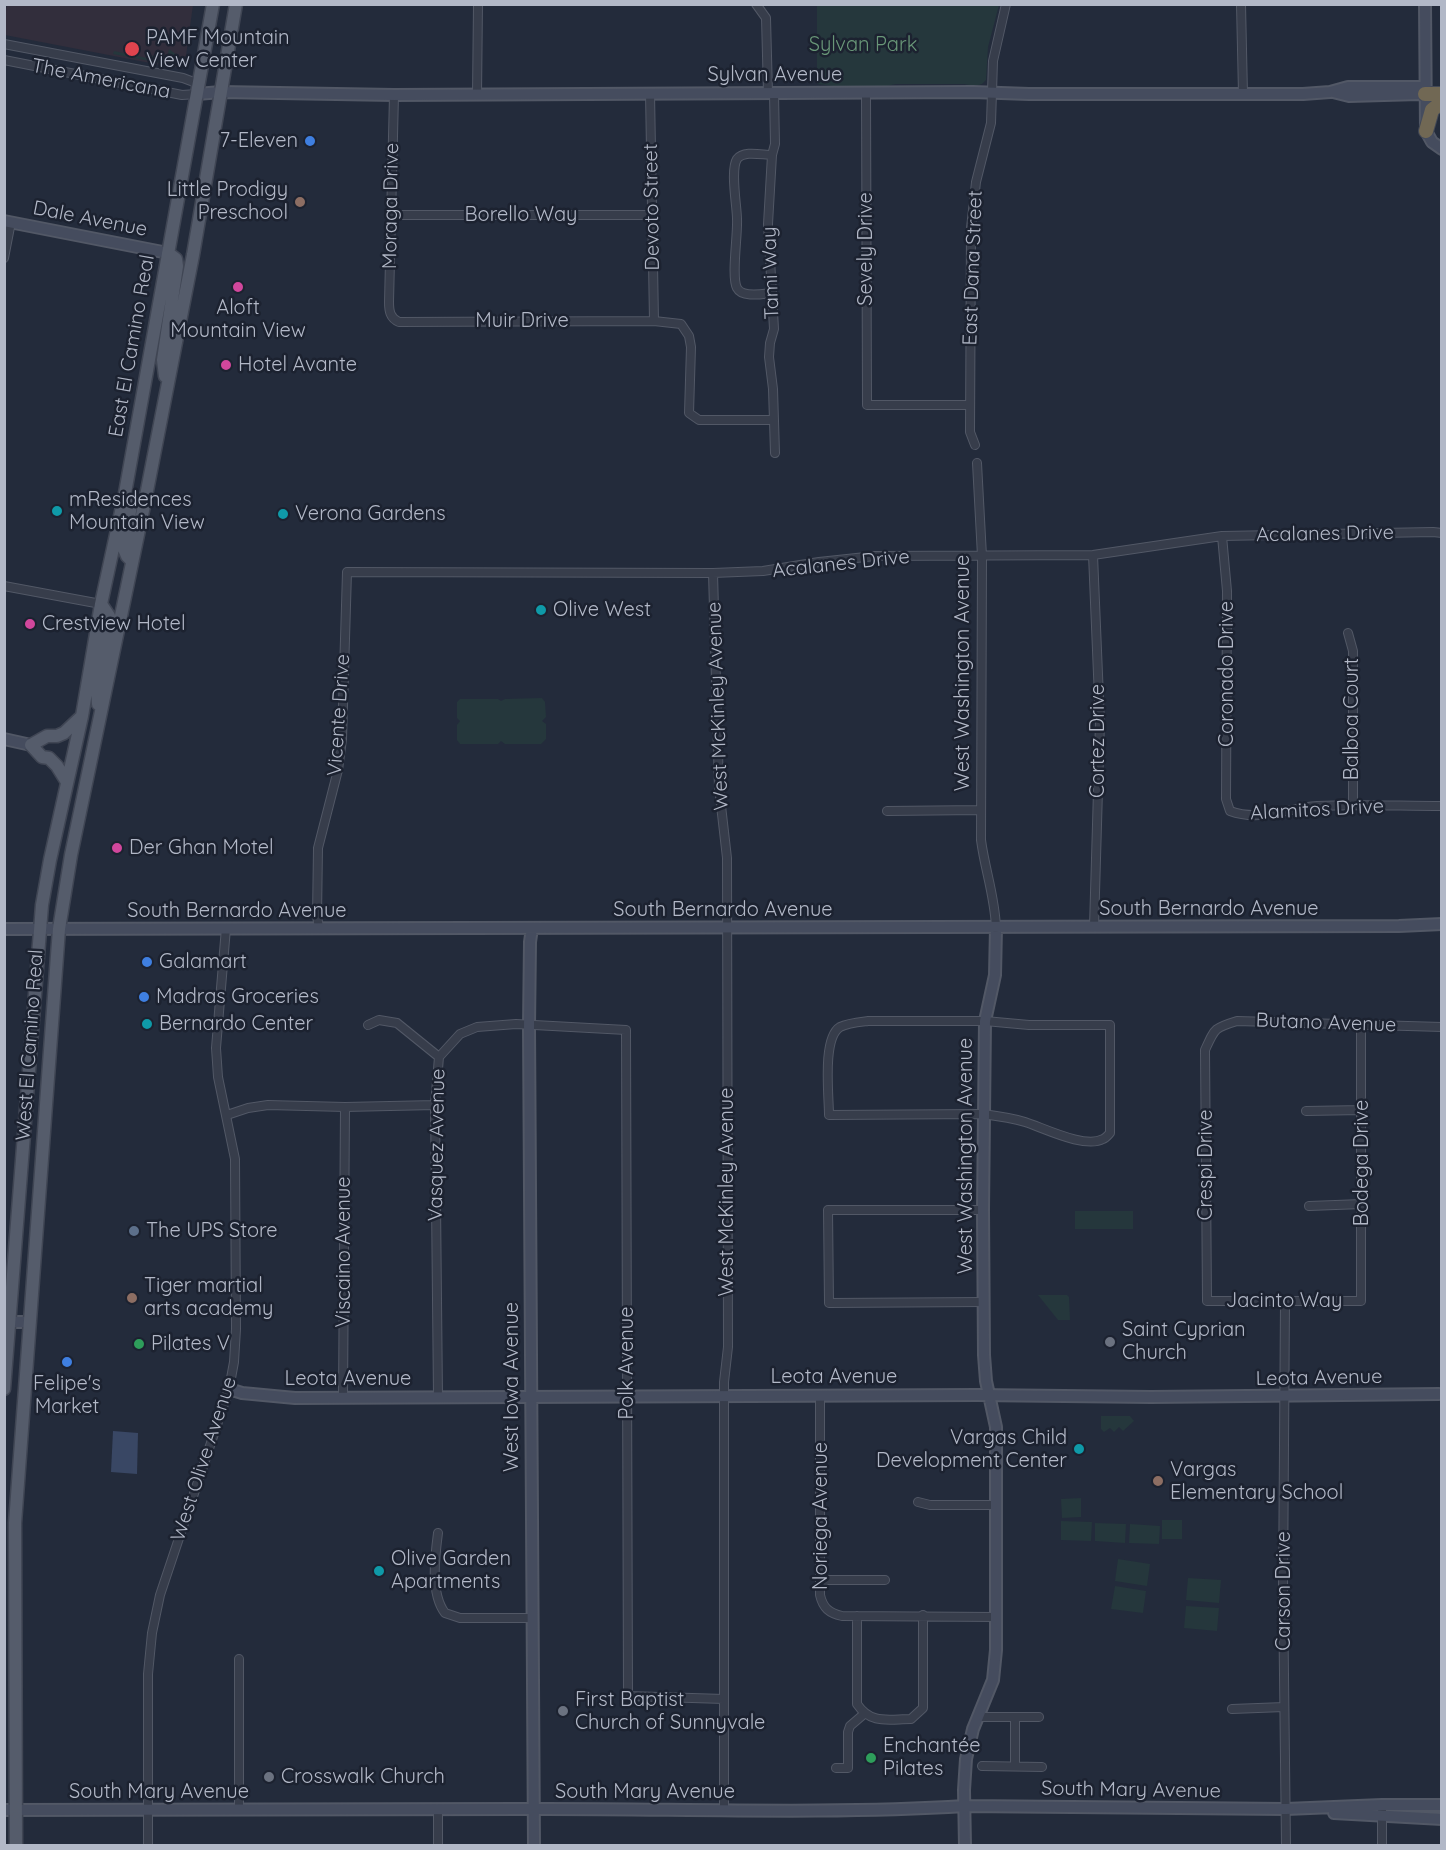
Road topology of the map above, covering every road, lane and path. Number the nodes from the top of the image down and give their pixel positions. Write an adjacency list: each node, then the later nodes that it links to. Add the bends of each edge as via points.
1 (213, 4): 10 (main road, East El Camino Real)
2 (236, 4): 12 (main road, East El Camino Real)
3 (478, 4): 20 (street)
4 (756, 4): 15 (street, Tami Way, via 766,18)
5 (1006, 4): 13 (street, East Dana Street, via 993,61)
6 (1241, 4): 17 (street)
7 (1425, 4): 11 (street)
8 (4, 44): 10 (street, The Americana, via 183,78)
9 (4, 60): 10 (street, The Americana, via 182,94)
10 (198, 89): 12 (street, Sylvan Avenue); 28 (main road, East El Camino Real)
11 (1425, 91): 17 (street, Sylvan Avenue, via 1349,96 1330,92); 18 (highway); 22 (street)
12 (221, 92): 19 (street, Sylvan Avenue); 33 (main road, East El Camino Real)
13 (993, 92): 16 (street, Sylvan Avenue); 17 (street, Sylvan Avenue); 34 (street, East Dana Street, via 971,228)
14 (651, 93): 15 (street, Sylvan Avenue); 20 (street, Sylvan Avenue); 25 (street, Devoto Street)
15 (771, 93): 16 (street, Sylvan Avenue); 24 (street, Tami Way, via 775,144)
16 (866, 93): 34 (street, Sevely Drive, via 867,405)
17 (1243, 94)
18 (1442, 94)
19 (394, 95): 20 (street, Sylvan Avenue); 26 (street, Moraga Drive)
20 (477, 95)
21 (1442, 102): 22 (highway, via 1432,110)
22 (1426, 131): 23 (street)
23 (1442, 149)
24 (772, 155): 30 (street, Tami Way, via 768,224); 30 (street, via 739,157 735,162 734,189 736,287 746,294)
25 (652, 214): 26 (street, Borello Way); 32 (street, Devoto Street)
26 (390, 215): 31 (street, Moraga Drive)
27 (8, 222): 28 (street, Dale Avenue); 29 (street)
28 (168, 253): 33 (main road, via 176,259 177,266 163,360); 40 (main road, East El Camino Real)
29 (4, 258)
30 (771, 293): 35 (street, Tami Way)
31 (391, 317): 32 (street, Muir Drive, via 399,322)
32 (654, 321): 35 (street, Muir Drive, via 681,324 689,336 689,413 693,417)
33 (167, 389): 39 (main road, East El Camino Real)
34 (970, 405): 36 (street, East Dana Street, via 970,432)
35 (772, 420): 37 (street, Tami Way)
36 (975, 445)
37 (775, 453)
38 (977, 463): 44 (street, West Washington Avenue)
39 (151, 471): 45 (main road, West El Camino Real)
40 (125, 493): 45 (main road, via 131,505 124,549); 49 (main road, East El Camino Real)
41 (1442, 533): 42 (street, Acalanes Drive)
42 (1222, 536): 43 (street, Acalanes Drive); 61 (street, Coronado Drive, via 1227,591 1226,799)
43 (1093, 555): 44 (street, Acalanes Drive); 63 (street, Cortez Drive, via 1100,722)
44 (982, 556): 47 (street, Acalanes Drive, via 875,556 764,571); 59 (street, West Washington Avenue)
45 (132, 561): 53 (main road, West El Camino Real)
46 (347, 572): 47 (street, Acalanes Drive); 66 (street, Vicente Drive, via 342,739 318,848)
47 (713, 573): 68 (street, West McKinley Avenue)
48 (4, 586): 49 (street)
49 (101, 604): 51 (main road, East El Camino Real); 53 (main road, via 109,622 98,687)
50 (1348, 633): 57 (street, Balboa Court, via 1353,651)
51 (86, 694): 52 (main road, West El Camino Real)
52 (82, 716): 55 (main road, via 64,733); 56 (main road, West El Camino Real)
53 (99, 720): 71 (main road, West El Camino Real)
54 (4, 740): 55 (street)
55 (31, 745): 56 (main road, via 57,766)
56 (67, 782): 64 (main road, West El Camino Real)
57 (1353, 805): 58 (street, Alamitos Drive); 61 (street, Alamitos Drive, via 1263,816)
58 (1442, 807)
59 (981, 810): 60 (street); 69 (street, West Washington Avenue, via 982,848 994,897)
60 (887, 811)
61 (1230, 811)
62 (1442, 924): 63 (street, South Bernardo Avenue)
63 (1094, 927): 69 (street, South Bernardo Avenue)
64 (39, 928): 70 (street, South Bernardo Avenue); 71 (street, South Bernardo Avenue); 93 (main road, West El Camino Real)
65 (226, 928): 66 (street, South Bernardo Avenue); 71 (street, South Bernardo Avenue); 85 (street, West Olive Avenue, via 216,1048)
66 (319, 928): 67 (street, South Bernardo Avenue)
67 (532, 928): 68 (street, South Bernardo Avenue); 75 (street, West Iowa Avenue)
68 (727, 928): 69 (street, South Bernardo Avenue); 101 (street, West McKinley Avenue, via 728,1347)
69 (996, 928): 72 (street, West Washington Avenue, via 995,975)
70 (4, 929)
71 (59, 929): 94 (main road, West El Camino Real)
72 (985, 1021): 84 (street, West Washington Avenue); 84 (street, via 1110,1025 1110,1133 1103,1140 1092,1142 1007,1117); 84 (street, via 868,1021 841,1027 833,1033 828,1057 829,1115)
73 (1361, 1024): 76 (street, Butano Avenue); 78 (street, Butano Avenue, via 1237,1021); 82 (street, Bodega Drive)
74 (368, 1025): 79 (street, via 379,1020 398,1023)
75 (529, 1026): 77 (street, Vasquez Avenue); 79 (street, Vasquez Avenue, via 477,1027 460,1034); 104 (street, West Iowa Avenue)
76 (1442, 1028)
77 (626, 1030): 100 (street, Polk Avenue)
78 (1213, 1031): 89 (street, Crespi Drive, via 1205,1050)
79 (439, 1057): 80 (street, Vasquez Avenue)
80 (435, 1105): 81 (street); 103 (street, Vasquez Avenue)
81 (345, 1107): 85 (street, via 268,1105); 105 (street, Viscaino Avenue)
82 (1362, 1110): 83 (street); 86 (street, Bodega Drive)
83 (1306, 1111)
84 (983, 1114): 88 (street, West Washington Avenue)
85 (227, 1115): 96 (street, West Olive Avenue, via 235,1159 237,1266 236,1340)
86 (1362, 1204): 87 (street); 91 (street, Bodega Drive)
87 (1309, 1206)
88 (983, 1210): 92 (street, West Washington Avenue); 92 (street, via 828,1210 829,1304)
89 (1207, 1301): 90 (street, Jacinto Way)
90 (1285, 1301): 91 (street, Jacinto Way); 102 (street, Carson Drive)
91 (1361, 1301)
92 (984, 1302): 99 (street, West Washington Avenue, via 984,1355)
93 (7, 1322): 94 (street); 95 (main road, West El Camino Real)
94 (29, 1322): 131 (main road, West El Camino Real, via 15,1523)
95 (4, 1389)
96 (229, 1389): 105 (street, Leota Avenue, via 295,1398); 132 (street, West Olive Avenue, via 160,1595 152,1633 148,1674)
97 (1440, 1393): 102 (street, Leota Avenue)
98 (820, 1395): 99 (street, Leota Avenue); 101 (street, Leota Avenue); 109 (street, Noriega Avenue)
99 (990, 1395): 102 (street, Leota Avenue); 107 (street, West Washington Avenue, via 996,1427)
100 (626, 1396): 101 (street, Leota Avenue); 104 (street, Leota Avenue); 116 (street, Polk Avenue, via 628,1696)
101 (724, 1396): 116 (street, West McKinley Avenue)
102 (1285, 1396): 117 (street, Carson Drive)
103 (438, 1397): 104 (street, Leota Avenue); 105 (street, Leota Avenue)
104 (530, 1397): 114 (street, West Iowa Avenue)
105 (343, 1398)
106 (918, 1502): 107 (street)
107 (996, 1505): 113 (street, West Washington Avenue)
108 (438, 1533): 114 (street, via 436,1598 445,1613 460,1618)
109 (820, 1580): 110 (street); 112 (street, Noriega Avenue, via 820,1595 826,1609)
110 (885, 1580)
111 (923, 1615): 112 (street); 113 (street); 119 (street, via 923,1708 911,1719 874,1719)
112 (854, 1616): 119 (street, via 857,1704)
113 (996, 1617): 120 (street, West Washington Avenue, via 993,1680)
114 (532, 1618): 129 (street, West Iowa Avenue)
115 (239, 1659): 133 (street)
116 (724, 1699): 135 (street, West McKinley Avenue)
117 (1284, 1707): 118 (street); 130 (street, Carson Drive)
118 (1232, 1709)
119 (864, 1714): 126 (street, via 848,1732 848,1768)
120 (979, 1717): 122 (street); 128 (street, West Washington Avenue, via 966,1759)
121 (1039, 1717): 122 (street)
122 (1015, 1718): 124 (street)
123 (982, 1766): 124 (street)
124 (1015, 1766): 125 (street)
125 (1042, 1767)
126 (836, 1768)
127 (1442, 1805): 136 (street, South Mary Avenue)
128 (965, 1806): 130 (street, South Mary Avenue); 135 (street, South Mary Avenue); 142 (street, West Washington Avenue)
129 (534, 1809): 134 (street, South Mary Avenue); 135 (street, South Mary Avenue); 141 (street, West Iowa Avenue)
130 (1286, 1809): 136 (street, South Mary Avenue); 143 (street, Carson Drive)
131 (10, 1810): 132 (street, South Mary Avenue); 138 (main road, West El Camino Real)
132 (148, 1810): 133 (street, South Mary Avenue); 139 (street, West Olive Avenue)
133 (239, 1810): 134 (street, South Mary Avenue)
134 (438, 1810): 140 (street)
135 (724, 1810)
136 (1382, 1811): 137 (street, South Mary Avenue); 144 (street)
137 (1442, 1819)
138 (16, 1845)
139 (148, 1845)
140 (438, 1845)
141 (534, 1845)
142 (965, 1845)
143 (1286, 1845)
144 (1382, 1845)

